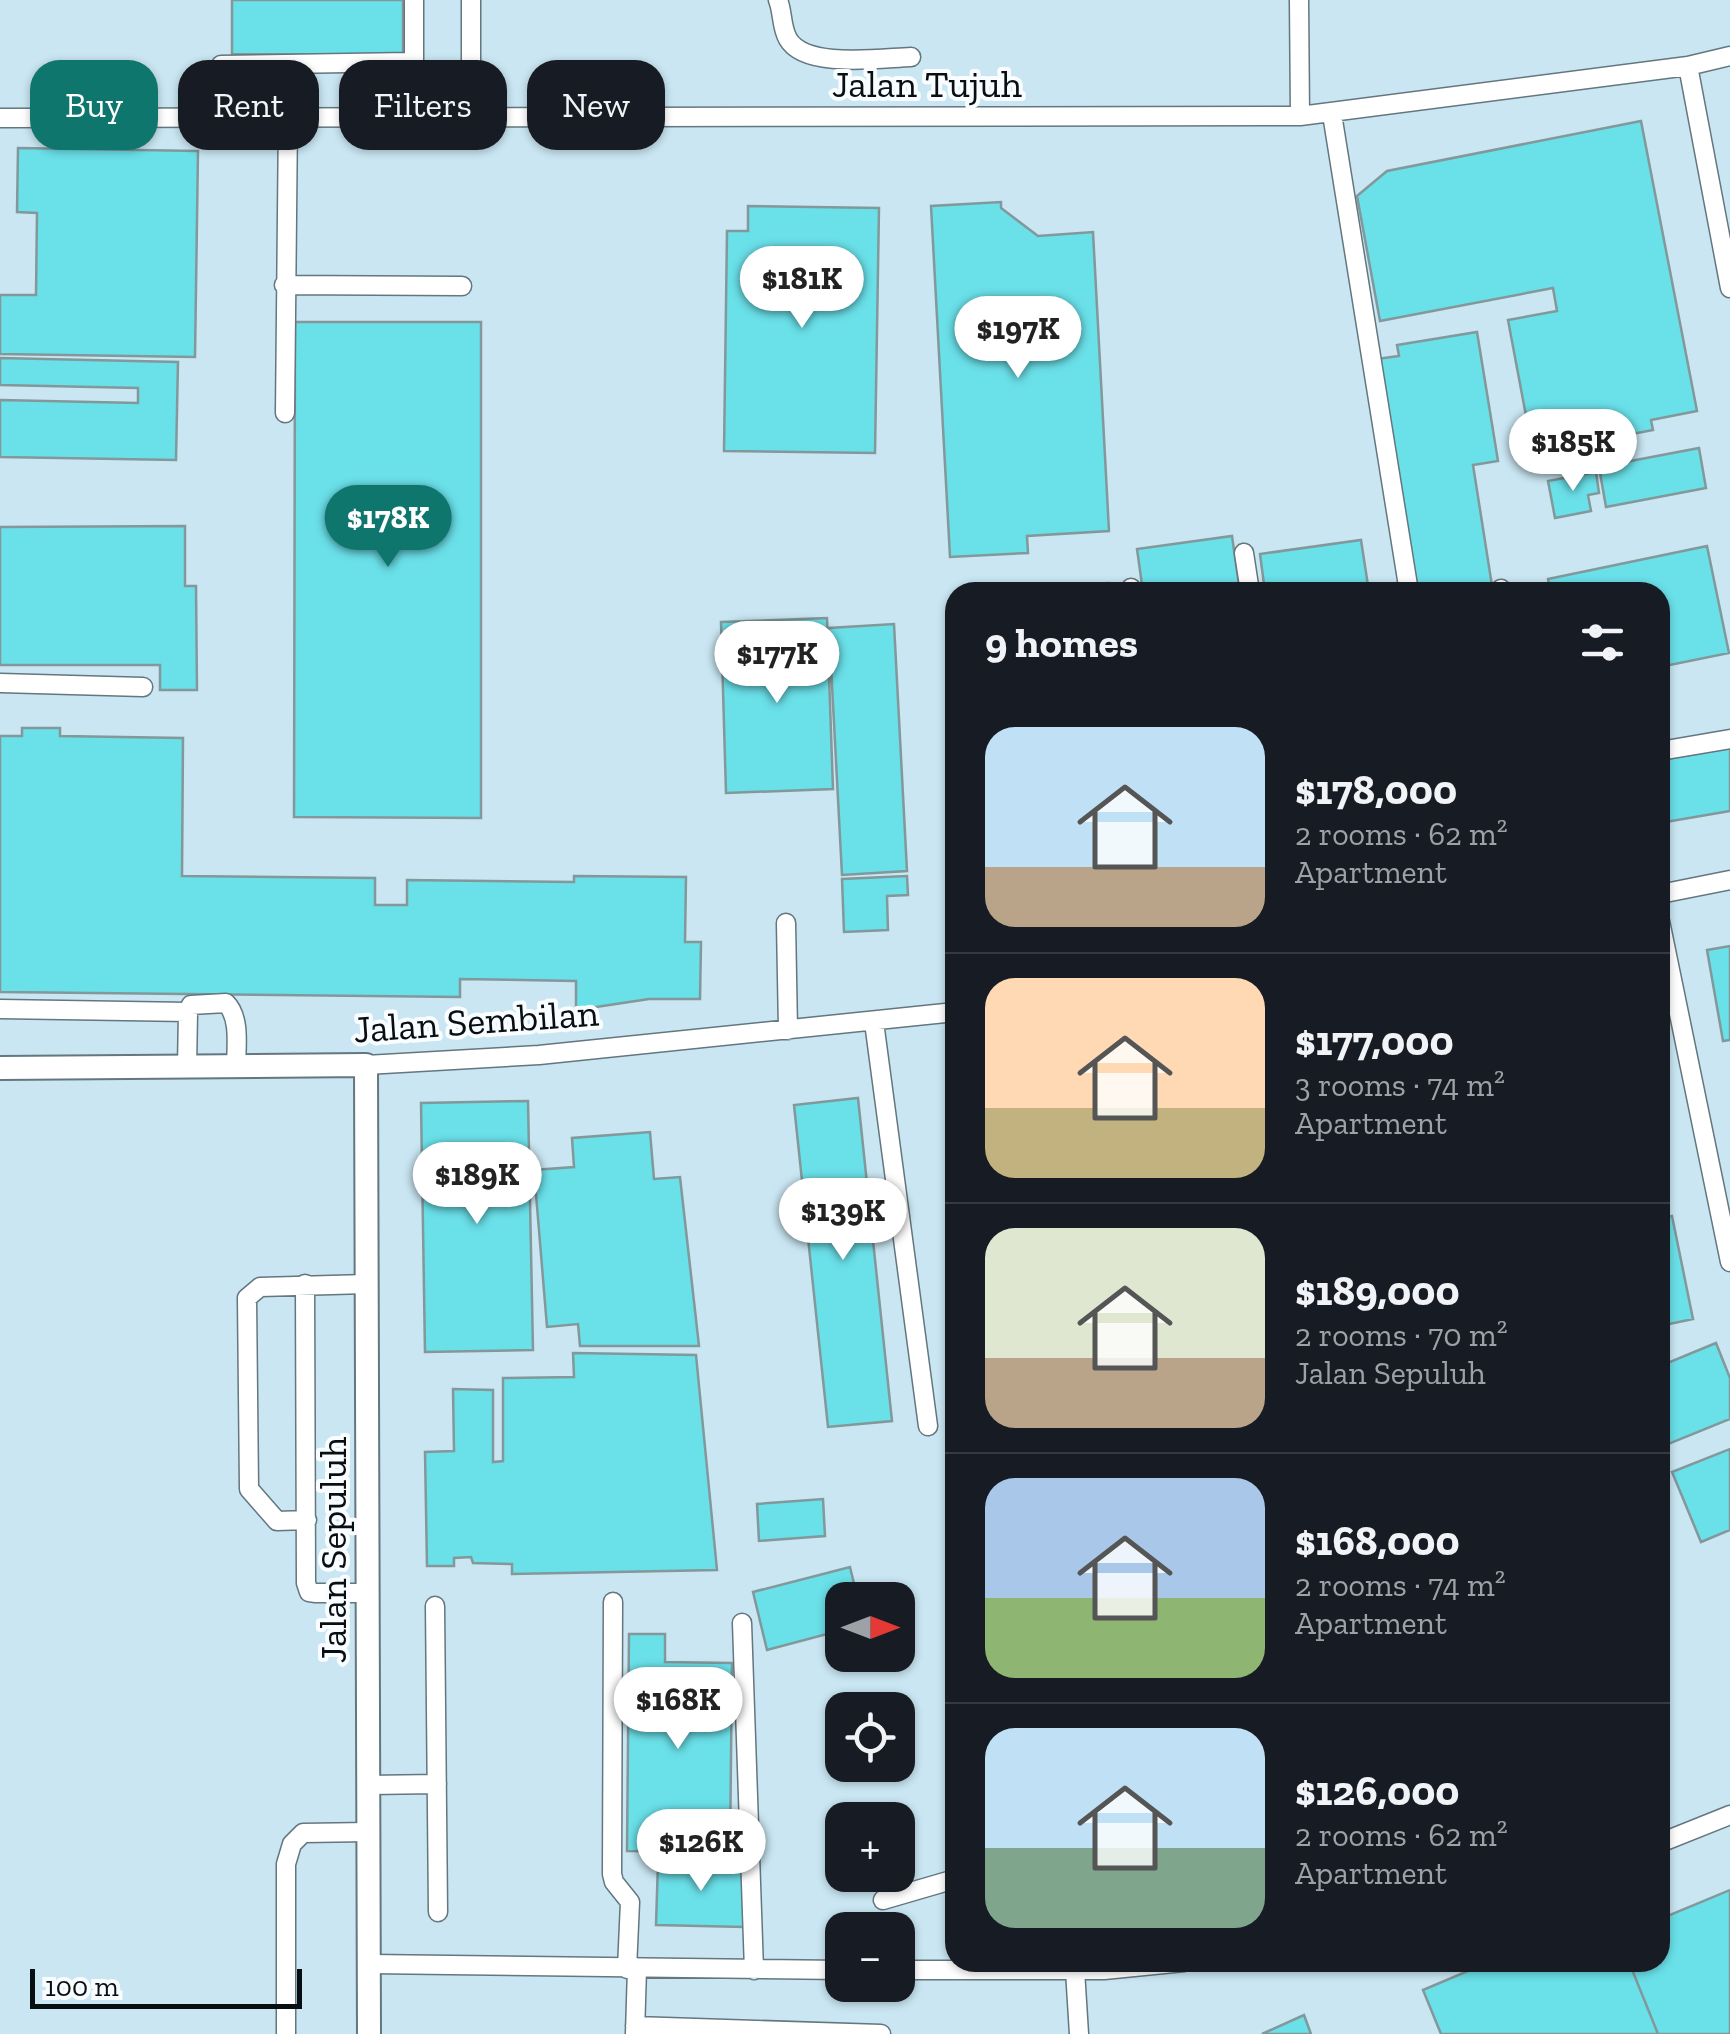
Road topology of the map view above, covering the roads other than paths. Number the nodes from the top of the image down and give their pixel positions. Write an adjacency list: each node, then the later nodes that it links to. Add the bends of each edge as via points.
1 (414, 0): 8 (street, via 410,62)
2 (471, 0): 7 (street)
3 (778, 0): 6 (street, via 789,41 804,54)
4 (1299, 0): 11 (street)
5 (1730, 56): 9 (street, Jalan Tujuh)
6 (911, 57)
7 (471, 60)
8 (319, 63)
9 (1688, 66): 10 (street, Jalan Tujuh); 18 (street)
10 (1332, 114): 11 (street, Jalan Tujuh); 22 (street)
11 (1300, 116): 13 (street, Jalan Tujuh)
12 (178, 117): 14 (street, Jalan Tujuh)
13 (507, 117)
14 (0, 118)
15 (287, 150): 16 (street)
16 (284, 285): 17 (street); 19 (street)
17 (462, 286)
18 (1730, 288)
19 (284, 413)
20 (1244, 553): 21 (street)
21 (1248, 582)
22 (1408, 582)
23 (0, 683): 24 (street)
24 (143, 687)
25 (1730, 738): 26 (street)
26 (1670, 749)
27 (1730, 880): 28 (street)
28 (1670, 892)
29 (786, 922): 35 (street)
30 (1670, 970): 40 (street)
31 (0, 1009): 32 (street)
32 (188, 1012): 38 (street); 39 (street, via 199,1002 226,1003)
33 (945, 1013): 34 (street, Jalan Sembilan)
34 (874, 1022): 35 (street, Jalan Sembilan); 43 (street)
35 (788, 1030): 36 (street, Jalan Sembilan)
36 (366, 1065): 39 (main road, Jalan Sembilan); 42 (main road, Jalan Sepuluh)
37 (0, 1068): 38 (main road, Jalan Sembilan)
38 (187, 1068): 39 (main road, Jalan Sembilan)
39 (236, 1068)
40 (1730, 1262)
41 (305, 1284): 42 (street); 44 (street); 44 (street, via 260,1287 247,1298 249,1489 277,1521)
42 (366, 1284): 45 (main road, Jalan Sepuluh)
43 (928, 1426)
44 (306, 1520): 45 (street, via 309,1592)
45 (368, 1593): 50 (main road, Jalan Sepuluh)
46 (613, 1602): 58 (street, via 612,1874 630,1902)
47 (435, 1606): 49 (street)
48 (742, 1623): 59 (street)
49 (437, 1784): 50 (street); 56 (street)
50 (369, 1785): 52 (main road, Jalan Sepuluh)
51 (1730, 1815): 53 (street)
52 (369, 1832): 57 (main road, Jalan Sepuluh); 65 (street, via 303,1833 292,1844 286,1864)
53 (1670, 1838)
54 (945, 1882): 55 (street)
55 (883, 1900)
56 (438, 1912)
57 (370, 1964): 58 (street); 66 (main road, Jalan Sepuluh)
58 (632, 1969): 59 (street); 64 (street)
59 (754, 1970): 60 (street)
60 (825, 1970)
61 (915, 1970): 62 (street)
62 (945, 1970)
63 (1075, 1972): 68 (street)
64 (635, 2030): 67 (street)
65 (286, 2034)
66 (369, 2034)
67 (881, 2034)
68 (1079, 2034)

